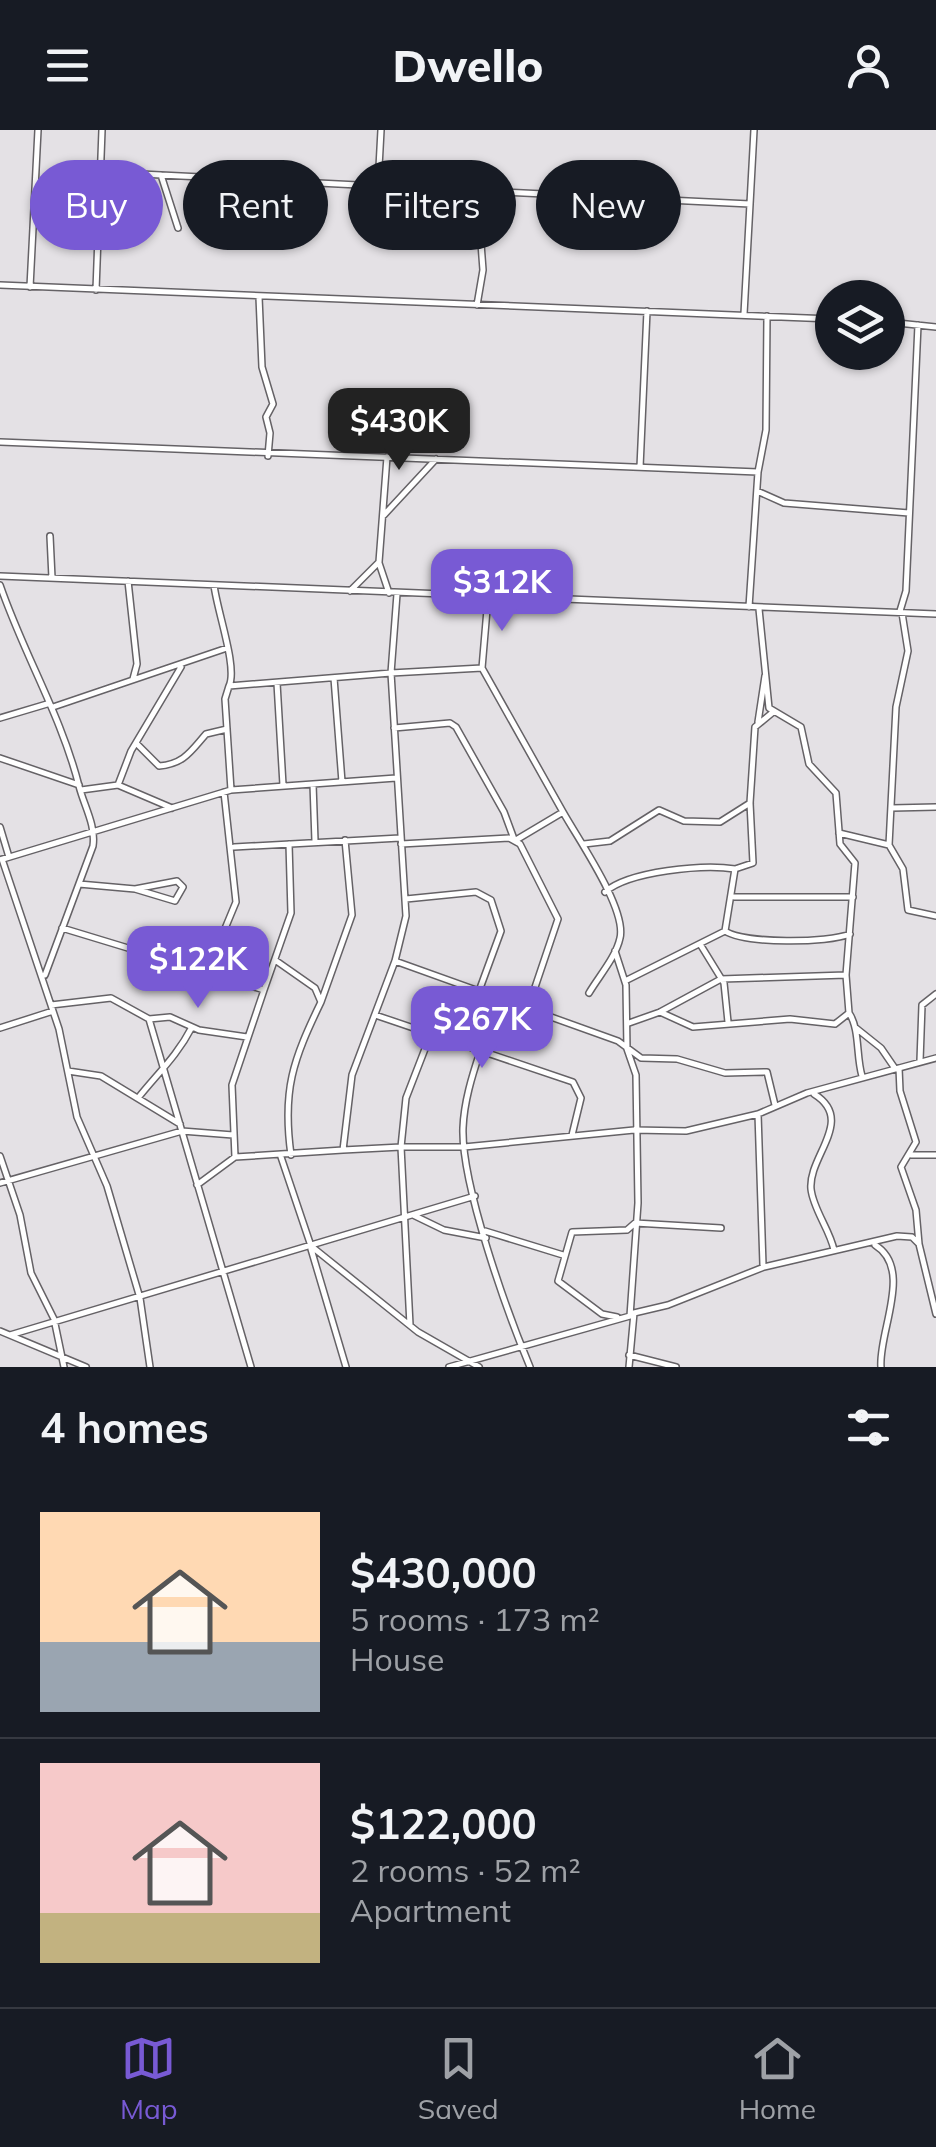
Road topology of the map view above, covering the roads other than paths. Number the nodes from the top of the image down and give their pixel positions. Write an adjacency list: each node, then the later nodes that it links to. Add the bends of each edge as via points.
1 (38, 130): 16 (street)
2 (102, 130): 5 (street)
3 (381, 130): 6 (street)
4 (754, 130): 11 (street)
5 (101, 160)
6 (379, 160)
7 (163, 176): 9 (street)
8 (163, 179): 12 (street)
9 (348, 185)
10 (681, 199): 11 (street)
11 (750, 204): 21 (street)
12 (178, 228)
13 (98, 250): 17 (street)
14 (482, 250): 19 (street)
15 (0, 285): 16 (street)
16 (30, 288): 17 (street)
17 (96, 290): 18 (street)
18 (258, 297): 19 (street); 28 (street, via 262,367 273,404 266,417)
19 (478, 305): 20 (street)
20 (647, 311): 21 (street); 31 (street)
21 (744, 314): 22 (street)
22 (766, 316): 23 (street); 32 (street, via 766,430)
23 (815, 318)
24 (905, 324): 25 (street)
25 (918, 326): 26 (street); 34 (street)
26 (936, 326)
27 (0, 442): 28 (street)
28 (268, 456): 29 (street)
29 (387, 457): 30 (street); 35 (street)
30 (436, 459): 31 (street); 35 (street)
31 (640, 467): 32 (street)
32 (758, 472): 33 (street)
33 (757, 491): 34 (street, via 784,503); 47 (street)
34 (909, 514): 49 (street)
35 (384, 515): 37 (street)
36 (50, 536): 39 (street)
37 (379, 562): 43 (street); 44 (street)
38 (0, 576): 39 (street)
39 (52, 578): 40 (street)
40 (128, 581): 41 (street); 52 (street)
41 (214, 584): 43 (street); 51 (street)
42 (0, 585): 64 (street)
43 (350, 591): 44 (street)
44 (389, 593): 45 (street)
45 (397, 594): 46 (street); 57 (street)
46 (488, 598): 47 (street); 54 (street)
47 (749, 607): 48 (street)
48 (759, 609): 49 (street); 55 (street)
49 (901, 612): 50 (street); 82 (street, via 908,651 896,707)
50 (936, 614)
51 (227, 648): 53 (street); 58 (street)
52 (137, 664): 56 (street); 60 (street)
53 (181, 666): 56 (street); 70 (street)
54 (482, 668): 57 (street); 83 (street)
55 (766, 672): 65 (street); 67 (street)
56 (148, 673): 60 (street)
57 (390, 674): 59 (street); 68 (street)
58 (234, 677): 62 (street); 63 (street)
59 (334, 678): 61 (street); 73 (street)
60 (133, 679): 64 (street)
61 (276, 683): 62 (street); 76 (street)
62 (242, 684): 63 (street)
63 (229, 686): 69 (street)
64 (50, 706): 66 (street); 77 (street)
65 (772, 713): 67 (street); 86 (street, via 801,728 809,764 836,793)
66 (0, 718)
67 (758, 722): 79 (street)
68 (394, 728): 72 (street); 87 (street, via 456,727)
69 (227, 729): 70 (street, via 206,734 190,756 162,766); 78 (street)
70 (136, 744): 75 (street)
71 (0, 758): 77 (street)
72 (397, 778): 73 (street); 90 (street)
73 (342, 782): 74 (street)
74 (313, 784): 76 (street); 89 (street)
75 (118, 785): 77 (street); 81 (street)
76 (283, 785): 78 (street)
77 (80, 787): 85 (street)
78 (228, 791): 81 (street); 94 (street)
79 (750, 803): 92 (street, via 720,822 684,821 660,810 610,842); 96 (street, via 753,863)
80 (936, 807): 82 (street)
81 (174, 808): 85 (street)
82 (892, 808): 93 (street)
83 (563, 812): 87 (street); 92 (street)
84 (0, 827): 95 (street)
85 (94, 831): 95 (street); 97 (street)
86 (839, 833): 93 (street); 101 (street, via 854,857)
87 (515, 839): 90 (street); 124 (street, via 558,919)
88 (345, 840): 89 (street); 90 (street); 116 (street, via 352,915)
89 (315, 841): 91 (street)
90 (401, 841): 102 (street)
91 (289, 844): 94 (street); 109 (street, via 293,902)
92 (581, 844): 99 (street)
93 (890, 846): 103 (street, via 903,869 908,910)
94 (233, 847): 111 (street, via 236,902)
95 (4, 858): 113 (street)
96 (735, 869): 99 (street, via 681,869); 100 (street)
97 (78, 884): 98 (street); 104 (street)
98 (136, 890): 98 (street, via 177,881 183,886 175,901)
99 (605, 892): 108 (street, via 620,924)
100 (734, 897): 101 (street); 105 (street)
101 (853, 898): 106 (street)
102 (406, 899): 110 (street); 119 (street, via 476,892 491,900 501,931)
103 (936, 916)
104 (62, 928): 111 (street); 113 (street)
105 (725, 931): 106 (street, via 832,940); 107 (street)
106 (852, 933): 112 (street)
107 (700, 944): 114 (street); 115 (street)
108 (614, 951): 115 (street); 120 (street)
109 (274, 960): 117 (street); 118 (street)
110 (395, 960): 119 (street); 127 (street)
111 (208, 972): 118 (street)
112 (846, 975): 114 (street); 126 (street)
113 (44, 978): 123 (street)
114 (721, 979): 125 (street); 129 (street)
115 (622, 982): 130 (street)
116 (327, 987): 117 (street); 122 (street)
117 (315, 988): 122 (street)
118 (264, 990): 135 (street)
119 (479, 990): 124 (street)
120 (589, 993)
121 (936, 994): 139 (street, via 922,1005)
122 (321, 1002): 155 (street, via 288,1077)
123 (52, 1008): 128 (street, via 111,998); 131 (street); 142 (street)
124 (528, 1008): 136 (street)
125 (660, 1012): 129 (street, via 693,1027); 130 (street)
126 (849, 1013): 129 (street, via 836,1024); 133 (street)
127 (375, 1015): 134 (street); 154 (street, via 347,1095)
128 (149, 1019): 132 (street, via 178,1019); 140 (street)
129 (728, 1022)
130 (629, 1023): 136 (street)
131 (0, 1028)
132 (192, 1028): 135 (street); 140 (street)
133 (856, 1028): 141 (street); 143 (street)
134 (430, 1036): 137 (street); 152 (street, via 406,1098)
135 (248, 1037): 150 (street, via 232,1084)
136 (627, 1049): 146 (street, via 641,1058 720,1072 767,1072); 149 (street, via 636,1075)
137 (480, 1052): 151 (street, via 577,1085); 153 (street, via 464,1114)
138 (936, 1058): 139 (street)
139 (920, 1061): 141 (street)
140 (164, 1066): 145 (street); 148 (street)
141 (896, 1067): 143 (street); 156 (street, via 916,1142)
142 (68, 1071): 145 (street, via 101,1076); 160 (street)
143 (862, 1076): 144 (street)
144 (814, 1094): 146 (street); 175 (street, via 832,1120 810,1187)
145 (138, 1098): 148 (street)
146 (774, 1106): 147 (street)
147 (758, 1114): 149 (street, via 686,1131); 177 (street)
148 (181, 1127): 150 (street); 160 (street); 164 (street)
149 (634, 1130): 151 (street); 167 (street)
150 (233, 1135): 161 (street)
151 (572, 1136): 153 (street)
152 (401, 1147): 153 (street); 154 (street); 166 (street)
153 (464, 1147): 165 (street)
154 (344, 1150): 155 (street)
155 (290, 1155): 159 (street)
156 (911, 1155): 157 (street); 168 (street, via 902,1172)
157 (936, 1155)
158 (0, 1156): 162 (street)
159 (281, 1156): 161 (street); 174 (street)
160 (92, 1157): 162 (street); 181 (street)
161 (235, 1157): 164 (street)
162 (10, 1180): 163 (street); 187 (street, via 31,1273)
163 (0, 1183)
164 (197, 1184): 178 (street)
165 (475, 1196): 166 (street); 170 (street)
166 (410, 1216): 170 (street, via 444,1230); 174 (street); 182 (street)
167 (635, 1223): 169 (street); 176 (street, via 627,1230 572,1232); 185 (street)
168 (918, 1226): 171 (street); 173 (street)
169 (722, 1228)
170 (486, 1235): 176 (street); 191 (street)
171 (908, 1236): 172 (street); 173 (street)
172 (872, 1244): 175 (street); 205 (street, via 892,1270)
173 (918, 1244): 180 (street)
174 (310, 1246): 178 (street); 183 (street); 199 (street)
175 (834, 1252): 177 (street)
176 (563, 1255): 186 (street, via 560,1285 602,1314)
177 (764, 1267): 185 (street)
178 (223, 1274): 181 (street); 198 (street)
179 (936, 1280): 180 (street)
180 (927, 1281): 184 (street)
181 (140, 1298): 187 (street); 197 (street)
182 (409, 1303): 183 (street); 188 (street)
183 (397, 1314): 188 (street)
184 (936, 1314)
185 (630, 1316): 186 (street); 192 (street)
186 (620, 1318): 191 (street)
187 (54, 1320): 190 (street); 193 (street)
188 (410, 1325): 194 (street)
189 (0, 1331): 190 (street)
190 (10, 1335): 193 (street)
191 (520, 1344): 194 (street); 202 (street)
192 (629, 1355): 203 (street); 204 (street)
193 (60, 1356): 195 (street); 196 (street)
194 (466, 1362): 200 (street); 201 (street)
195 (64, 1367)
196 (86, 1367)
197 (150, 1367)
198 (248, 1367)
199 (346, 1367)
200 (449, 1367)
201 (479, 1367)
202 (530, 1367)
203 (629, 1367)
204 (676, 1367)
205 (880, 1367)

